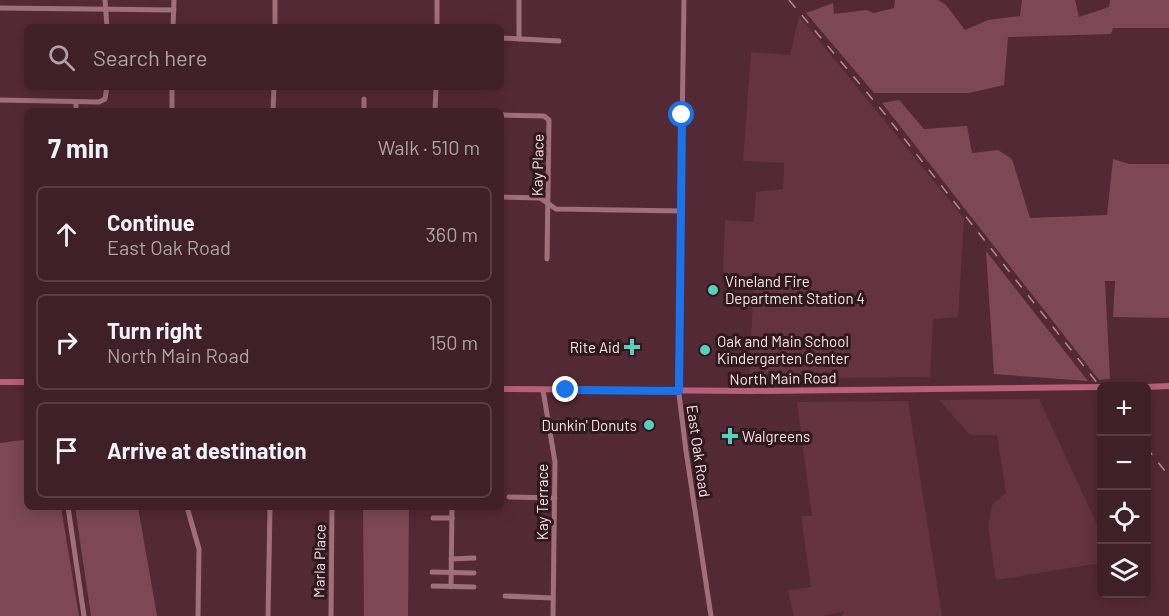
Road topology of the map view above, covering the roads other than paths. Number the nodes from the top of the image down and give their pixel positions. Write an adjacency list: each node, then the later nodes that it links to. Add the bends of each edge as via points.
1 (105, 0): 8 (street)
2 (174, 0): 9 (street)
3 (275, 0): 12 (street)
4 (437, 0): 13 (street)
5 (519, 0): 15 (street)
6 (684, 0): 32 (street, East Oak Road)
7 (0, 8): 8 (street)
8 (106, 10): 9 (street); 10 (street)
9 (174, 10): 11 (street)
10 (107, 24)
11 (174, 24)
12 (275, 24)
13 (436, 24)
14 (504, 38): 15 (street)
15 (519, 39): 16 (street)
16 (559, 41)
17 (107, 90): 23 (street, via 101,102)
18 (172, 90): 25 (street)
19 (274, 90): 26 (street)
20 (436, 90): 28 (street)
21 (364, 99): 27 (street)
22 (0, 100): 23 (street)
23 (76, 102): 24 (street)
24 (76, 108)
25 (172, 108)
26 (273, 108)
27 (363, 108)
28 (435, 108)
29 (504, 115): 31 (street, Kay Place, via 544,116 549,120)
30 (504, 197): 31 (street, via 540,198)
31 (548, 203): 32 (street, via 556,209); 33 (street, Kay Place)
32 (681, 211): 41 (street, East Oak Road)
33 (547, 259)
34 (0, 382): 35 (main road)
35 (24, 382)
36 (1169, 386): 38 (main road)
37 (1097, 387): 41 (main road, North Main Road)
38 (1151, 387)
39 (504, 389): 40 (main road, North Main Road)
40 (543, 390): 41 (main road, North Main Road); 43 (street, Kay Terrace, via 555,462)
41 (679, 391): 66 (street, East Oak Road)
42 (509, 497): 43 (street)
43 (555, 498): 60 (street, Kay Terrace)
44 (68, 510): 61 (street)
45 (188, 510): 62 (street, via 199,556)
46 (270, 510): 63 (street)
47 (332, 510): 64 (street, Marla Place)
48 (452, 510): 50 (street)
49 (434, 518): 50 (street)
50 (452, 518): 52 (street)
51 (474, 558): 52 (street)
52 (451, 559): 54 (street)
53 (432, 572): 54 (street)
54 (451, 572): 55 (street); 57 (street)
55 (474, 573)
56 (433, 586): 57 (street)
57 (451, 587): 58 (street)
58 (474, 587)
59 (505, 596): 60 (street)
60 (553, 598): 65 (street, Kay Terrace)
61 (84, 616)
62 (198, 616)
63 (268, 616)
64 (331, 616)
65 (553, 616)
66 (711, 616)

